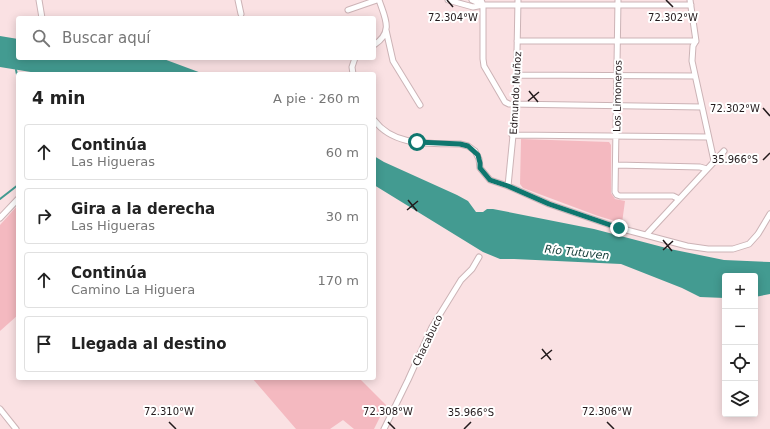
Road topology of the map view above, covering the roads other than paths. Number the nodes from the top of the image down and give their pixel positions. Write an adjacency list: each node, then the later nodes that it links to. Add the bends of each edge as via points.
1 (39, 0): 12 (street)
2 (238, 0): 11 (street)
3 (378, 0): 10 (street); 13 (street)
4 (448, 0): 6 (street, via 473,7)
5 (472, 0): 6 (street)
6 (482, 2): 7 (street); 24 (street, via 484,66 505,102)
7 (518, 2): 8 (street); 16 (street, Edmundo Muñoz)
8 (618, 2): 9 (street); 14 (street, Los Limoneros)
9 (690, 2): 15 (street)
10 (348, 10)
11 (241, 14)
12 (42, 16)
13 (386, 30): 17 (street); 23 (street, via 393,61)
14 (618, 40): 15 (street); 16 (street); 21 (street, Los Limoneros)
15 (696, 40): 22 (street, via 692,54)
16 (517, 41): 20 (street, Edmundo Muñoz)
17 (376, 44)
18 (354, 60): 19 (street)
19 (353, 72)
20 (516, 75): 21 (street); 24 (street, Edmundo Muñoz)
21 (617, 76): 22 (street); 25 (street, Los Limoneros)
22 (695, 76): 26 (street)
23 (420, 105)
24 (516, 105): 25 (street); 28 (street, Edmundo Muñoz)
25 (617, 106): 26 (street); 29 (street, Los Limoneros)
26 (702, 107): 30 (street)
27 (376, 122): 35 (street, via 388,134 405,141 468,146 478,155 480,168 490,180)
28 (512, 135): 29 (street); 35 (street, Edmundo Muñoz)
29 (616, 136): 30 (street); 33 (street, Los Limoneros)
30 (708, 137): 32 (street)
31 (724, 151): 32 (street)
32 (714, 161): 34 (street)
33 (616, 165): 34 (street, via 700,166); 36 (street, Los Limoneros, via 617,195 673,196)
34 (707, 169): 36 (street)
35 (508, 186): 40 (street, via 549,204 619,228)
36 (679, 199): 40 (street)
37 (16, 200): 39 (street)
38 (770, 214): 40 (street, via 749,244 733,249 687,246)
39 (0, 218)
40 (646, 234)
41 (479, 257): 44 (street, Chacabuco, via 436,320)
42 (0, 409): 43 (street)
43 (16, 429)
44 (384, 429)

